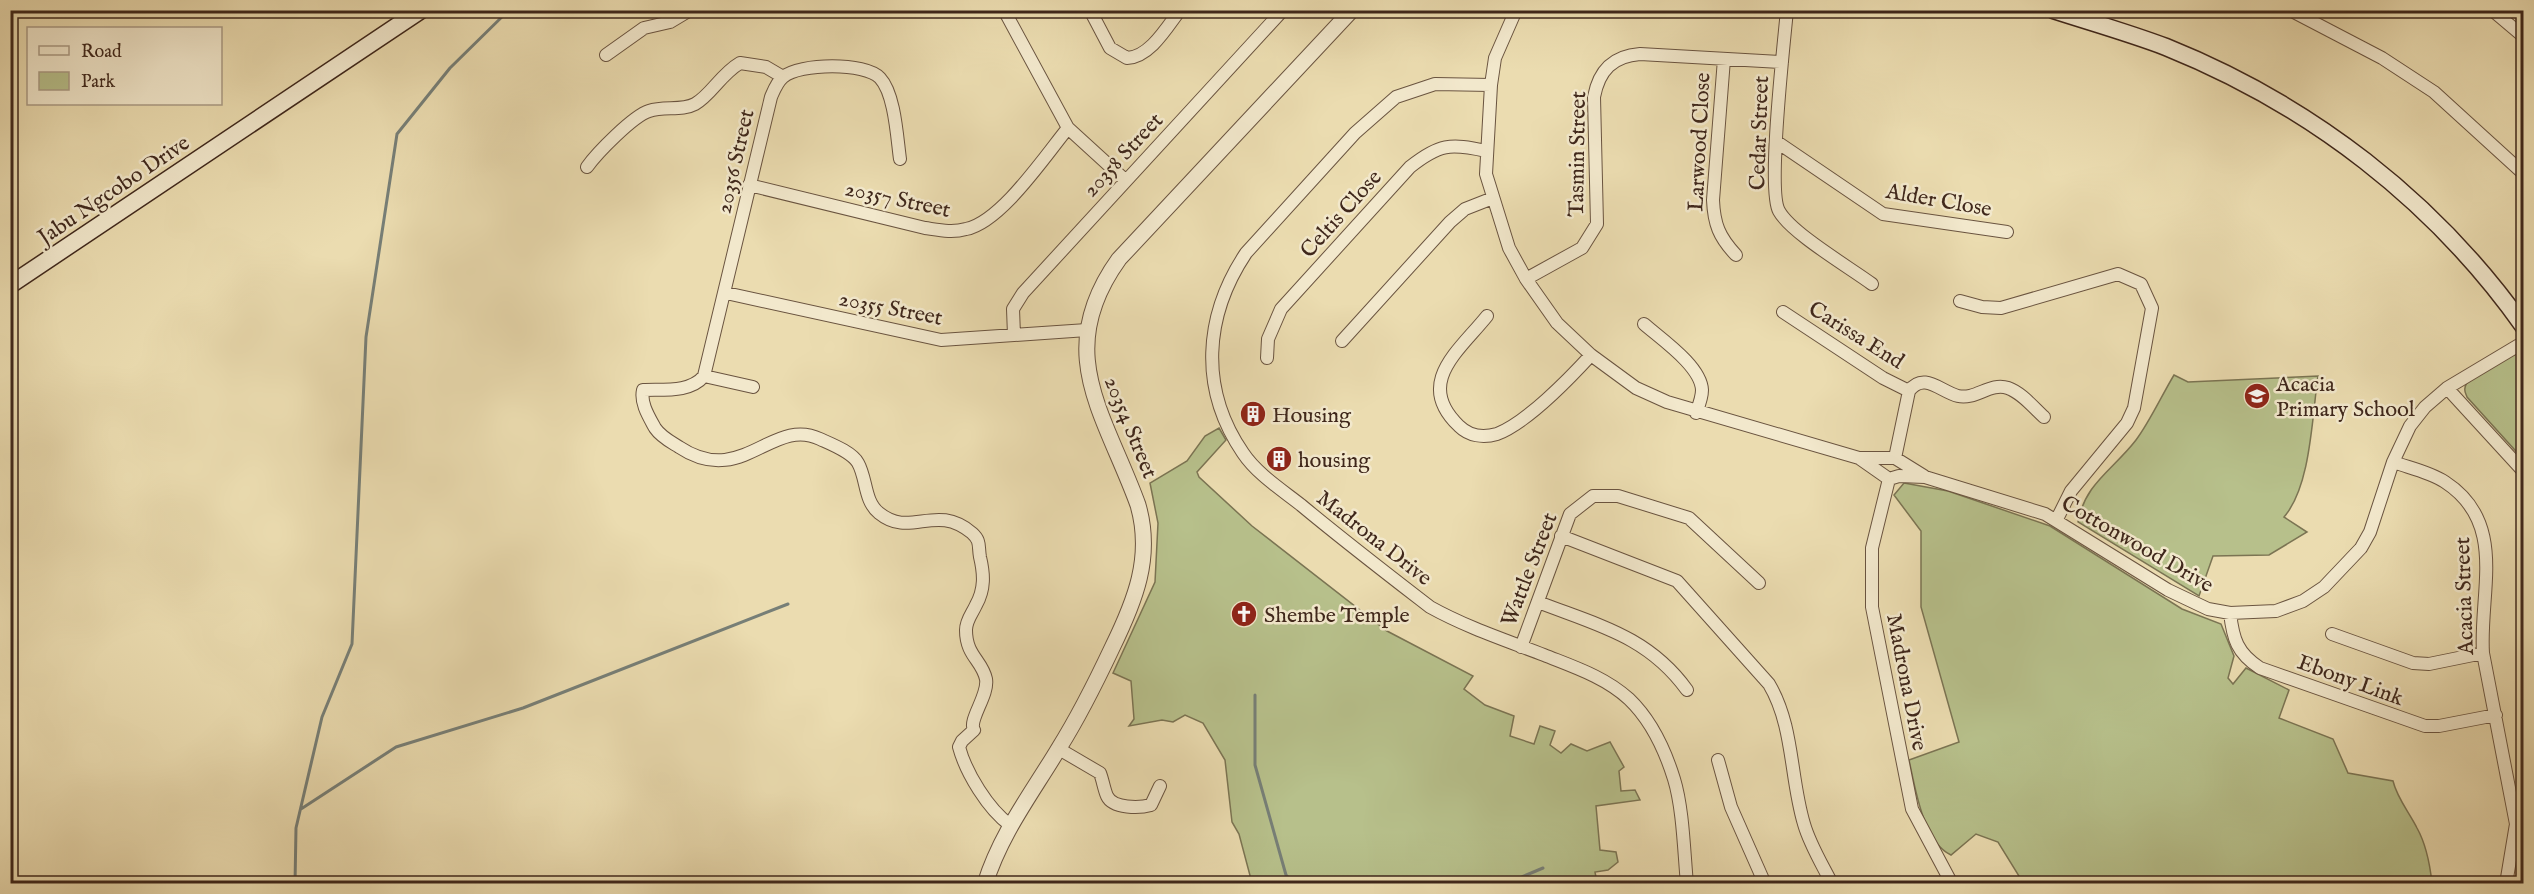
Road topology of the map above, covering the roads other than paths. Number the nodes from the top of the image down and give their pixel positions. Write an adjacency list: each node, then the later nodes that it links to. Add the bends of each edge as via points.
1 (421, 10): 32 (main road, Jabu Ngcobo Drive)
2 (690, 10): 14 (street, via 670,22 644,28)
3 (1004, 10): 19 (street)
4 (1089, 10): 5 (street, via 1110,48 1127,58 1140,56)
5 (1180, 10)
6 (1283, 10): 25 (street, 20358 Street)
7 (1352, 10): 39 (street, 20354 Street, via 1119,259 1102,282)
8 (1516, 10): 18 (street, Cottonwood Drive, via 1496,58)
9 (1787, 10): 16 (street, Cedar Street)
10 (2053, 10): 38 (main road, via 2164,46 2214,68 2329,133 2375,167 2471,258)
11 (2492, 10): 13 (street)
12 (2296, 12): 24 (street, via 2382,58 2434,92)
13 (2523, 37)
14 (606, 55)
15 (1724, 59): 16 (street, Tasmin Street); 29 (street, Larwood Close, via 1714,222 1722,240); 30 (street, Tasmin Street, via 1640,54 1617,58 1607,66 1594,97 1597,224 1582,248)
16 (1782, 62): 20 (street, Cedar Street)
17 (783, 77): 22 (street, via 815,67 859,68 875,74 886,88); 23 (street, via 766,67 740,63 718,79 696,104 651,110 642,115 598,152); 26 (street, 20356 Street, via 771,97)
18 (1491, 85): 21 (street, Cottonwood Drive); 63 (street, Madrona Drive, via 1435,84 1414,89 1396,97 1355,133 1232,273 1214,324 1213,375 1226,422 1244,454 1268,479 1430,607)
19 (1068, 128): 25 (street); 26 (street, 20357 Street, via 997,214 969,229 952,232 925,228)
20 (1777, 142): 28 (street, Alder Close, via 1883,214); 31 (street, Cedar Street, via 1774,193 1779,212 1792,226)
21 (1486, 151): 27 (street, Cottonwood Drive, via 1486,174); 44 (street, Celtis Close, via 1449,146 1428,153 1410,167 1281,309 1268,339)
22 (900, 159)
23 (587, 167)
24 (2523, 174)
25 (1125, 180): 40 (street, 20358 Street, via 1023,293 1013,309)
26 (749, 185): 33 (street, 20356 Street)
27 (1493, 198): 30 (street, Cottonwood Drive, via 1509,248); 41 (street, via 1465,208 1450,222)
28 (2007, 232)
29 (1736, 255)
30 (1526, 279): 43 (street, Cottonwood Drive, via 1557,323)
31 (1872, 284)
32 (10, 285)
33 (726, 293): 40 (street, 20355 Street, via 941,340); 45 (street, 20356 Street)
34 (1960, 301): 57 (street, via 2001,308 2109,274 2133,279 2146,291 2152,312 2134,408 2127,423 2071,490)
35 (1784, 312): 48 (street, Carissa End)
36 (1487, 316): 43 (street, via 1448,364 1439,383 1443,406 1470,434 1480,436 1508,429)
37 (1644, 324): 49 (street, via 1698,377 1702,390)
38 (2523, 327)
39 (1087, 330): 40 (street, 20355 Street); 67 (street, 20354 Street, via 1088,377 1138,504 1143,521 1144,561 1122,628)
40 (1014, 335)
41 (1342, 341)
42 (2523, 342): 47 (street, Cottonwood Drive)
43 (1591, 355): 49 (street, Cottonwood Drive, via 1636,388)
44 (1267, 358)
45 (704, 376): 46 (street); 70 (street, via 682,389 642,391 644,405 657,431 691,455 736,460 781,438 818,438 858,463 873,507 886,517 903,523 952,520 980,542 984,586 966,629 969,652 986,680 973,721 974,730 959,747 971,774)
46 (753, 387)
47 (2447, 387): 53 (street, Cottonwood Drive, via 2410,426); 54 (street)
48 (1909, 391): 50 (street, via 1915,384 1927,382 1963,397 1992,387 2005,387); 52 (street)
49 (1696, 413): 51 (street, Cottonwood Drive)
50 (2044, 417)
51 (1858, 458): 52 (street, Cottonwood Drive); 55 (street, Cottonwood Drive)
52 (1894, 460): 55 (street, via 1902,471); 55 (street, via 1881,465); 56 (street, Cottonwood Drive)
53 (2393, 462): 61 (street, Cottonwood Drive, via 2370,532 2343,569 2324,587 2303,601 2276,611); 64 (street, Acacia Street, via 2445,482 2479,519 2487,559 2481,628)
54 (2523, 472)
55 (1890, 476): 56 (street, Cottonwood Drive); 75 (street, Madrona Drive, via 1872,548 1872,607 1912,809)
56 (1925, 477): 57 (street, Cottonwood Drive)
57 (2057, 519): 61 (street, Cottonwood Drive, via 2192,603)
58 (1561, 536): 59 (street, Wattle Street, via 1570,514 1582,501 1593,496 1618,496 1689,518); 60 (street, Wattle Street); 74 (street, via 1677,581 1769,684 1784,720 1804,826)
59 (1759, 583)
60 (1538, 602): 63 (street, Wattle Street); 65 (street, via 1636,641 1667,666)
61 (2230, 613): 66 (street, Ebony Link, via 2236,646 2260,668 2425,726)
62 (2332, 634): 64 (street, via 2413,663 2429,664)
63 (1521, 647): 72 (street, Madrona Drive, via 1607,682 1646,719 1674,781)
64 (2483, 653): 66 (street, Acacia Street)
65 (1687, 690)
66 (2496, 715): 76 (street, Acacia Street, via 2516,825)
67 (1059, 749): 69 (street, via 1100,773 1113,803 1151,805); 70 (street, 20354 Street)
68 (1718, 760): 73 (street, via 1729,802)
69 (1160, 786)
70 (1010, 825): 71 (street, 20354 Street)
71 (985, 884)
72 (1688, 884)
73 (1766, 884)
74 (1832, 884)
75 (1952, 884)
76 (2506, 884)

